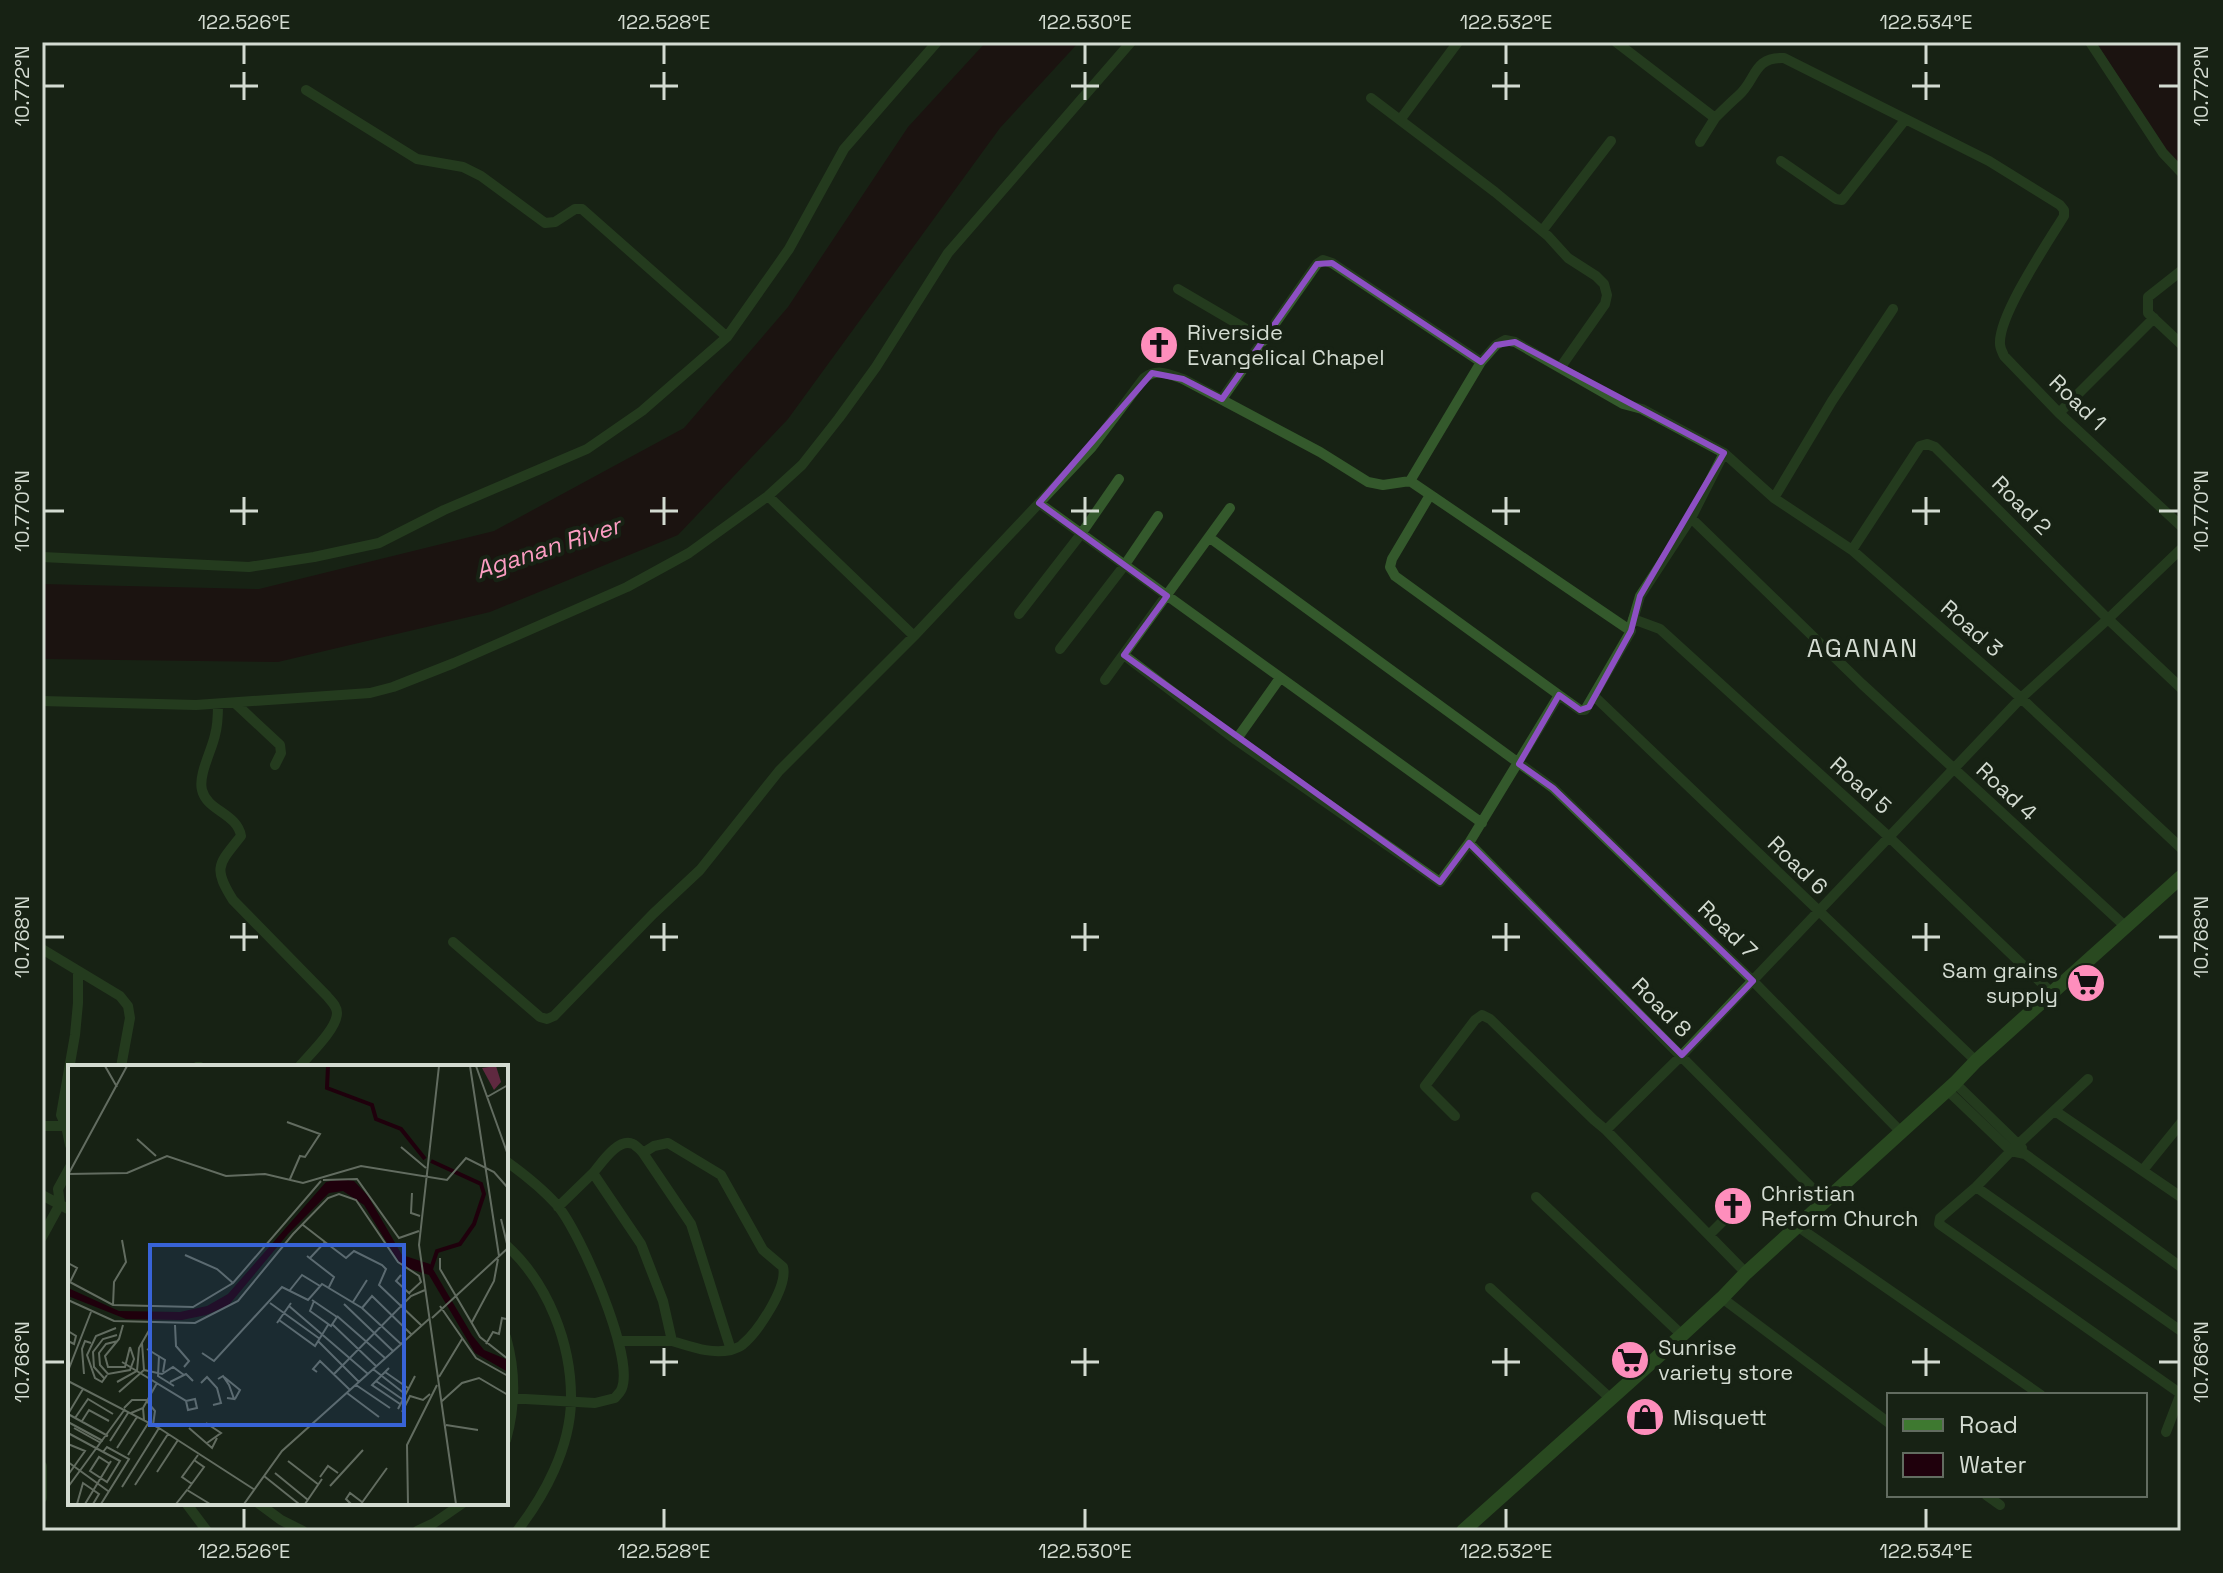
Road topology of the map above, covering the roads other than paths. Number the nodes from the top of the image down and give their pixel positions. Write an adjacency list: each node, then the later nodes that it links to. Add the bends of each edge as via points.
1 (937, 42): 20 (street, via 844,149 789,249)
2 (1131, 42): 31 (street, via 948,253 839,418 802,465)
3 (1458, 42): 9 (street)
4 (1616, 42): 8 (street)
5 (2090, 42): 14 (street)
6 (306, 90): 20 (street, via 417,159 463,167 481,176 545,223 582,209)
7 (1371, 98): 9 (street)
8 (1715, 118): 10 (street, via 1739,96 1760,65 1784,58); 12 (street)
9 (1400, 120): 15 (street)
10 (1905, 120): 13 (street, via 1842,200); 26 (street, Road 1, via 1989,161 2064,210 2022,286 2000,346)
11 (1611, 141): 15 (street)
12 (1700, 142)
13 (1781, 161)
14 (2181, 172)
15 (1542, 231): 24 (street, via 1568,258 1596,276 1607,295)
16 (2181, 271): 19 (street, via 2148,297 2148,313)
17 (1178, 289): 21 (street)
18 (1893, 309): 32 (street)
19 (2154, 318): 22 (street); 26 (street)
20 (727, 337): 42 (street, via 642,411 587,449 379,543 249,567)
21 (1265, 340): 23 (street, via 1323,260); 25 (street)
22 (2181, 344)
23 (1481, 362): 24 (street, Road 3, via 1505,340); 29 (street)
24 (1560, 368): 27 (street, Road 3)
25 (1222, 399): 29 (street, via 1368,482); 33 (street, via 1162,371 1152,373)
26 (2059, 413): 37 (street, Road 1)
27 (1724, 453): 32 (street, Road 3); 36 (street)
28 (1119, 479): 38 (street)
29 (1410, 481): 30 (street)
30 (1430, 495): 48 (street); 55 (street, via 1392,559 1395,576)
31 (768, 496): 49 (street); 59 (street, via 656,572 393,687)
32 (1774, 498): 41 (street, Road 3)
33 (1039, 503): 38 (street); 49 (street)
34 (1230, 508): 39 (street)
35 (1158, 516): 43 (street)
36 (1691, 518): 46 (street, via 1640,596); 64 (street, Road 4)
37 (2181, 526)
38 (1081, 534): 43 (street); 45 (street)
39 (1210, 538): 44 (street); 62 (street, Road 7)
40 (2181, 549): 47 (street)
41 (1852, 550): 47 (street, Road 2, via 1920,446 1927,444); 57 (street, Road 3)
42 (42, 557)
43 (1124, 566): 44 (street); 50 (street)
44 (1167, 596): 51 (street); 52 (street)
45 (1019, 614)
46 (1633, 619): 48 (street); 66 (street, Road 5, via 1660,629)
47 (2108, 619): 54 (street, Road 2); 57 (street)
48 (1631, 631): 56 (street)
49 (914, 636): 72 (street, via 779,771 700,870 554,1016 540,1017)
50 (1060, 649)
51 (1124, 655): 53 (street); 61 (street)
52 (1280, 678): 61 (street); 65 (street)
53 (1105, 680)
54 (2181, 688)
55 (1559, 695): 56 (street, via 1580,710); 62 (street)
56 (1594, 696): 70 (street, Road 6)
57 (2021, 698): 64 (street); 68 (street, Road 3)
58 (42, 701): 60 (street)
59 (235, 703): 60 (street); 63 (street, via 280,745)
60 (218, 704): 81 (street, via 215,736 200,782 207,799 235,821 241,836 221,861 222,883 337,1013 333,1026)
61 (1236, 740): 67 (street, via 1440,882)
62 (1519, 764): 65 (street); 75 (street, Road 7, via 1553,788)
63 (275, 765)
64 (1955, 770): 66 (street); 71 (street, Road 4)
65 (1482, 823): 67 (street)
66 (1888, 836): 70 (street); 76 (street, Road 5)
67 (1469, 843): 77 (street, Road 8)
68 (2181, 848)
69 (2181, 877): 71 (main road)
70 (1818, 912): 75 (street); 78 (street, Road 6)
71 (2126, 927): 76 (main road)
72 (453, 942)
73 (42, 949): 74 (street)
74 (78, 971): 79 (street); 80 (street, via 128,1006)
75 (1753, 981): 77 (street); 91 (street, Road 7)
76 (2052, 993): 78 (main road)
77 (1682, 1055): 90 (street); 104 (street, Road 8)
78 (1976, 1061): 84 (main road)
79 (70, 1065)
80 (121, 1065)
81 (301, 1065)
82 (68, 1075): 89 (street, via 61,1115)
83 (2088, 1079): 85 (street)
84 (1951, 1086): 91 (main road); 93 (street)
85 (2055, 1111): 93 (street); 96 (street)
86 (1455, 1116): 90 (street, via 1425,1086 1482,1015)
87 (2181, 1123): 92 (street)
88 (42, 1126): 89 (street)
89 (68, 1126)
90 (1606, 1130): 109 (street)
91 (1901, 1132): 104 (main road)
92 (2177, 1136): 96 (street)
93 (2015, 1147): 99 (street); 112 (street)
94 (643, 1153): 98 (street, via 626,1142); 121 (street, via 691,1224); 121 (street, via 668,1143 721,1175 763,1250 783,1267 782,1285 762,1321)
95 (508, 1162): 107 (street)
96 (2143, 1170): 103 (street)
97 (68, 1171): 100 (street)
98 (593, 1173): 107 (street); 119 (street, via 641,1244)
99 (1976, 1187): 116 (street); 123 (street, via 1939,1224)
100 (58, 1189): 101 (street); 106 (street)
101 (43, 1196): 106 (street)
102 (1536, 1197): 117 (street)
103 (2181, 1197)
104 (1825, 1201): 108 (main road)
105 (1738, 1206): 109 (street)
106 (65, 1207): 110 (street)
107 (558, 1207): 118 (street, via 585,1253)
108 (1797, 1226): 113 (main road); 122 (street)
109 (1709, 1235): 113 (street)
110 (42, 1237)
111 (508, 1247): 126 (street, via 528,1269 555,1317)
112 (2181, 1267)
113 (1746, 1273): 115 (main road)
114 (1490, 1288): 125 (street)
115 (1722, 1298): 117 (main road); 127 (street)
116 (2181, 1331)
117 (1682, 1335): 125 (main road)
118 (620, 1341): 119 (street); 126 (street, via 623,1387 615,1398)
119 (672, 1341): 121 (street, via 705,1351)
120 (508, 1345): 124 (street, via 513,1366)
121 (731, 1350)
122 (2038, 1393)
123 (2181, 1394): 129 (street)
124 (510, 1398): 126 (street); 128 (street)
125 (1611, 1399): 141 (main road)
126 (571, 1402): 140 (street, via 560,1458)
127 (1887, 1422)
128 (508, 1432)
129 (2166, 1432)
130 (42, 1466): 132 (street)
131 (1989, 1497): 136 (street)
132 (42, 1498)
133 (188, 1505): 137 (street)
134 (261, 1505): 138 (street)
135 (460, 1505): 139 (street)
136 (2000, 1505)
137 (207, 1531)
138 (303, 1531)
139 (417, 1531)
140 (517, 1531)
141 (1463, 1531)

